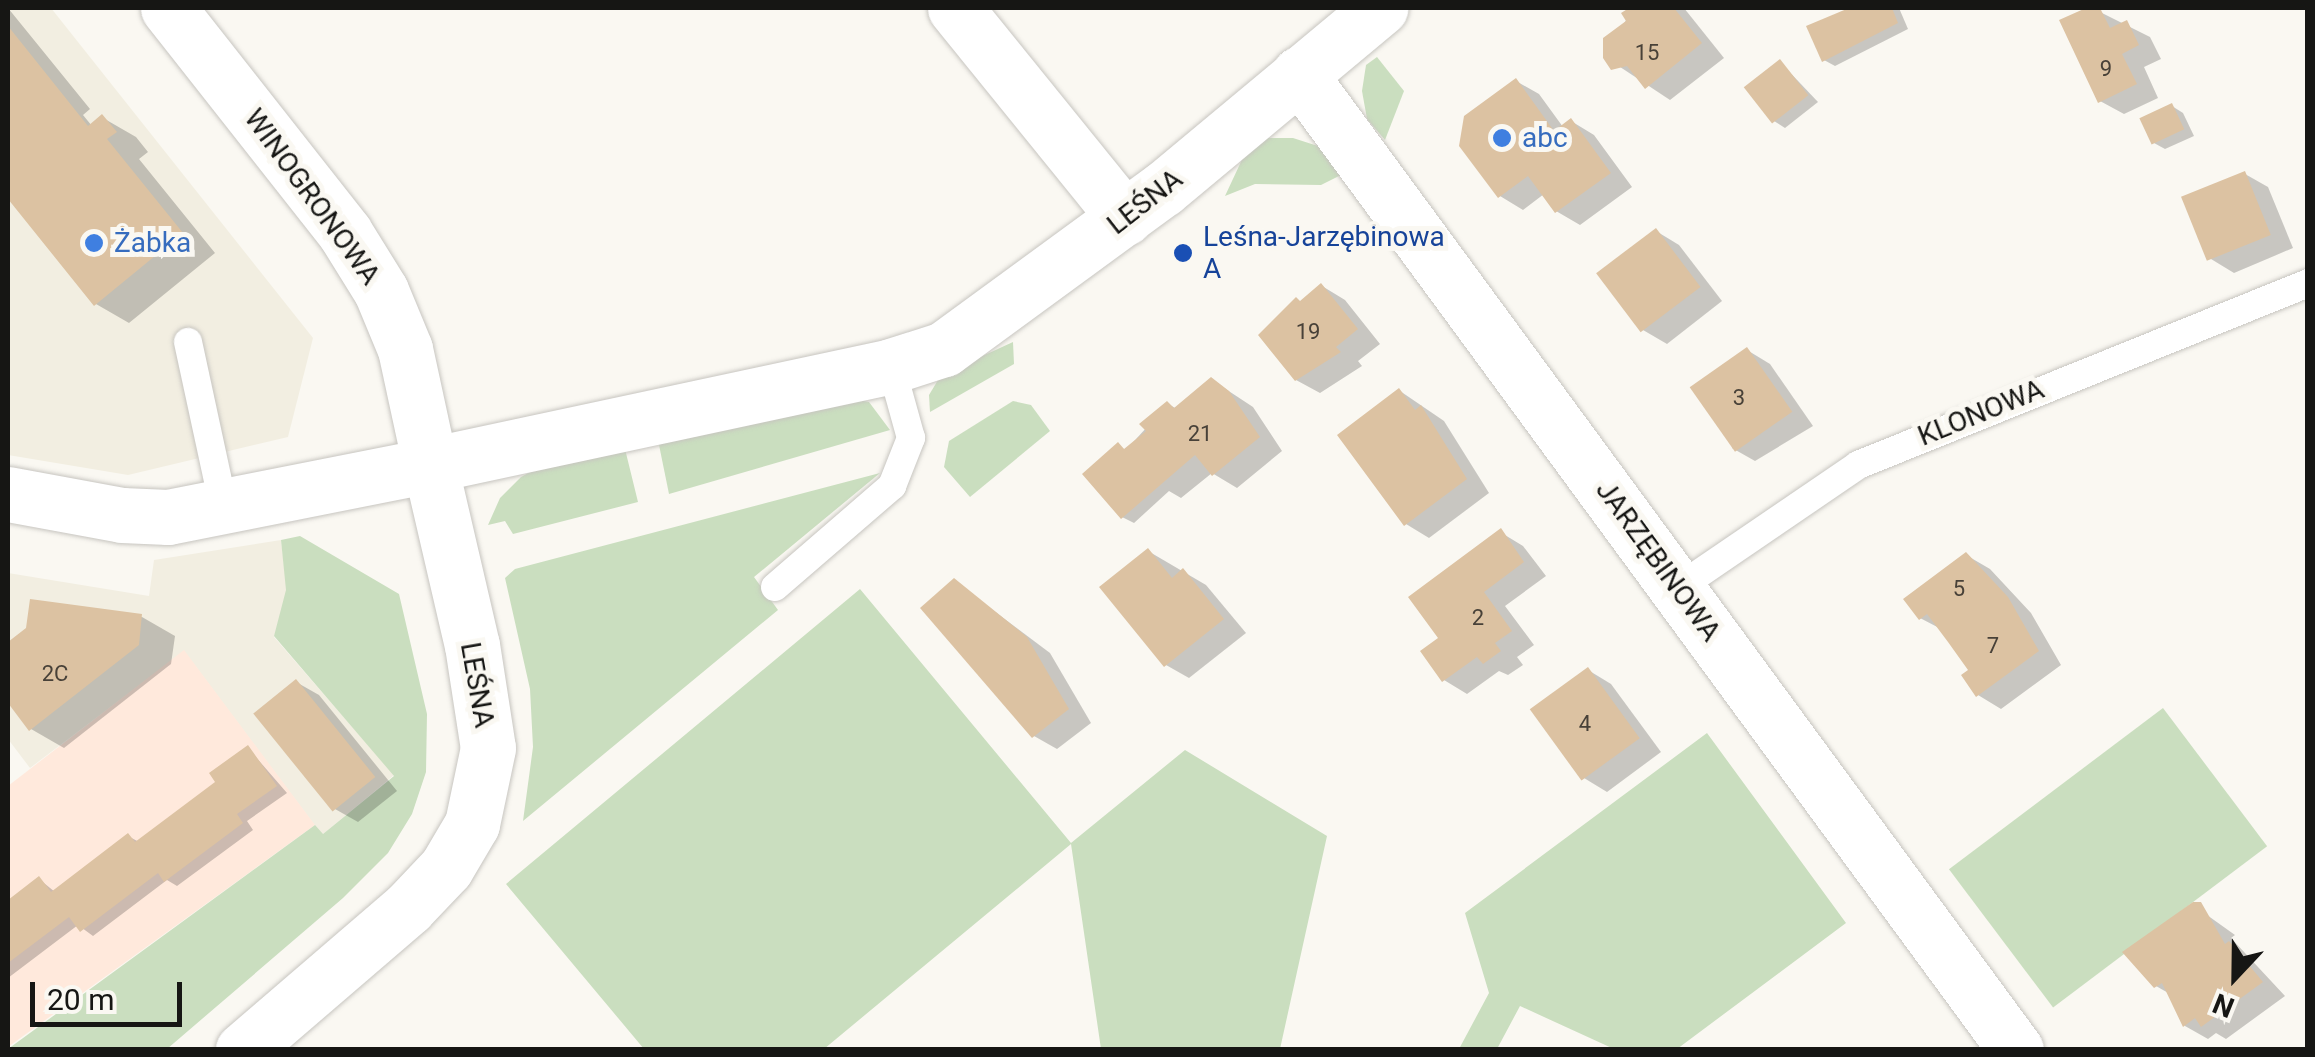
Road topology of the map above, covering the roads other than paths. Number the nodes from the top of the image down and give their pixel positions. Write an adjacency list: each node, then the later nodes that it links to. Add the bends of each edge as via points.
1 (168, 8): 9 (street, WINOGRONOWA, via 345,234 381,291 406,349)
2 (955, 8): 5 (street)
3 (1380, 8): 4 (street, LEŚNA)
4 (1299, 74): 5 (street, LEŚNA); 13 (street, JARZĘBINOWA)
5 (1124, 218): 8 (street, LEŚNA, via 969,335)
6 (2308, 283): 13 (lane, KLONOWA, via 1858,465)
7 (188, 342): 11 (lane)
8 (890, 366): 9 (street, LEŚNA); 12 (lane, via 911,438 892,486 882,502)
9 (430, 465): 11 (street, LEŚNA); 14 (street, LEŚNA, via 472,645 488,748 472,824 446,868 408,908)
10 (8, 494): 11 (street, LEŚNA, via 122,515)
11 (224, 508)
12 (775, 587)
13 (1678, 588): 15 (street, JARZĘBINOWA)
14 (243, 1050)
15 (2016, 1050)

